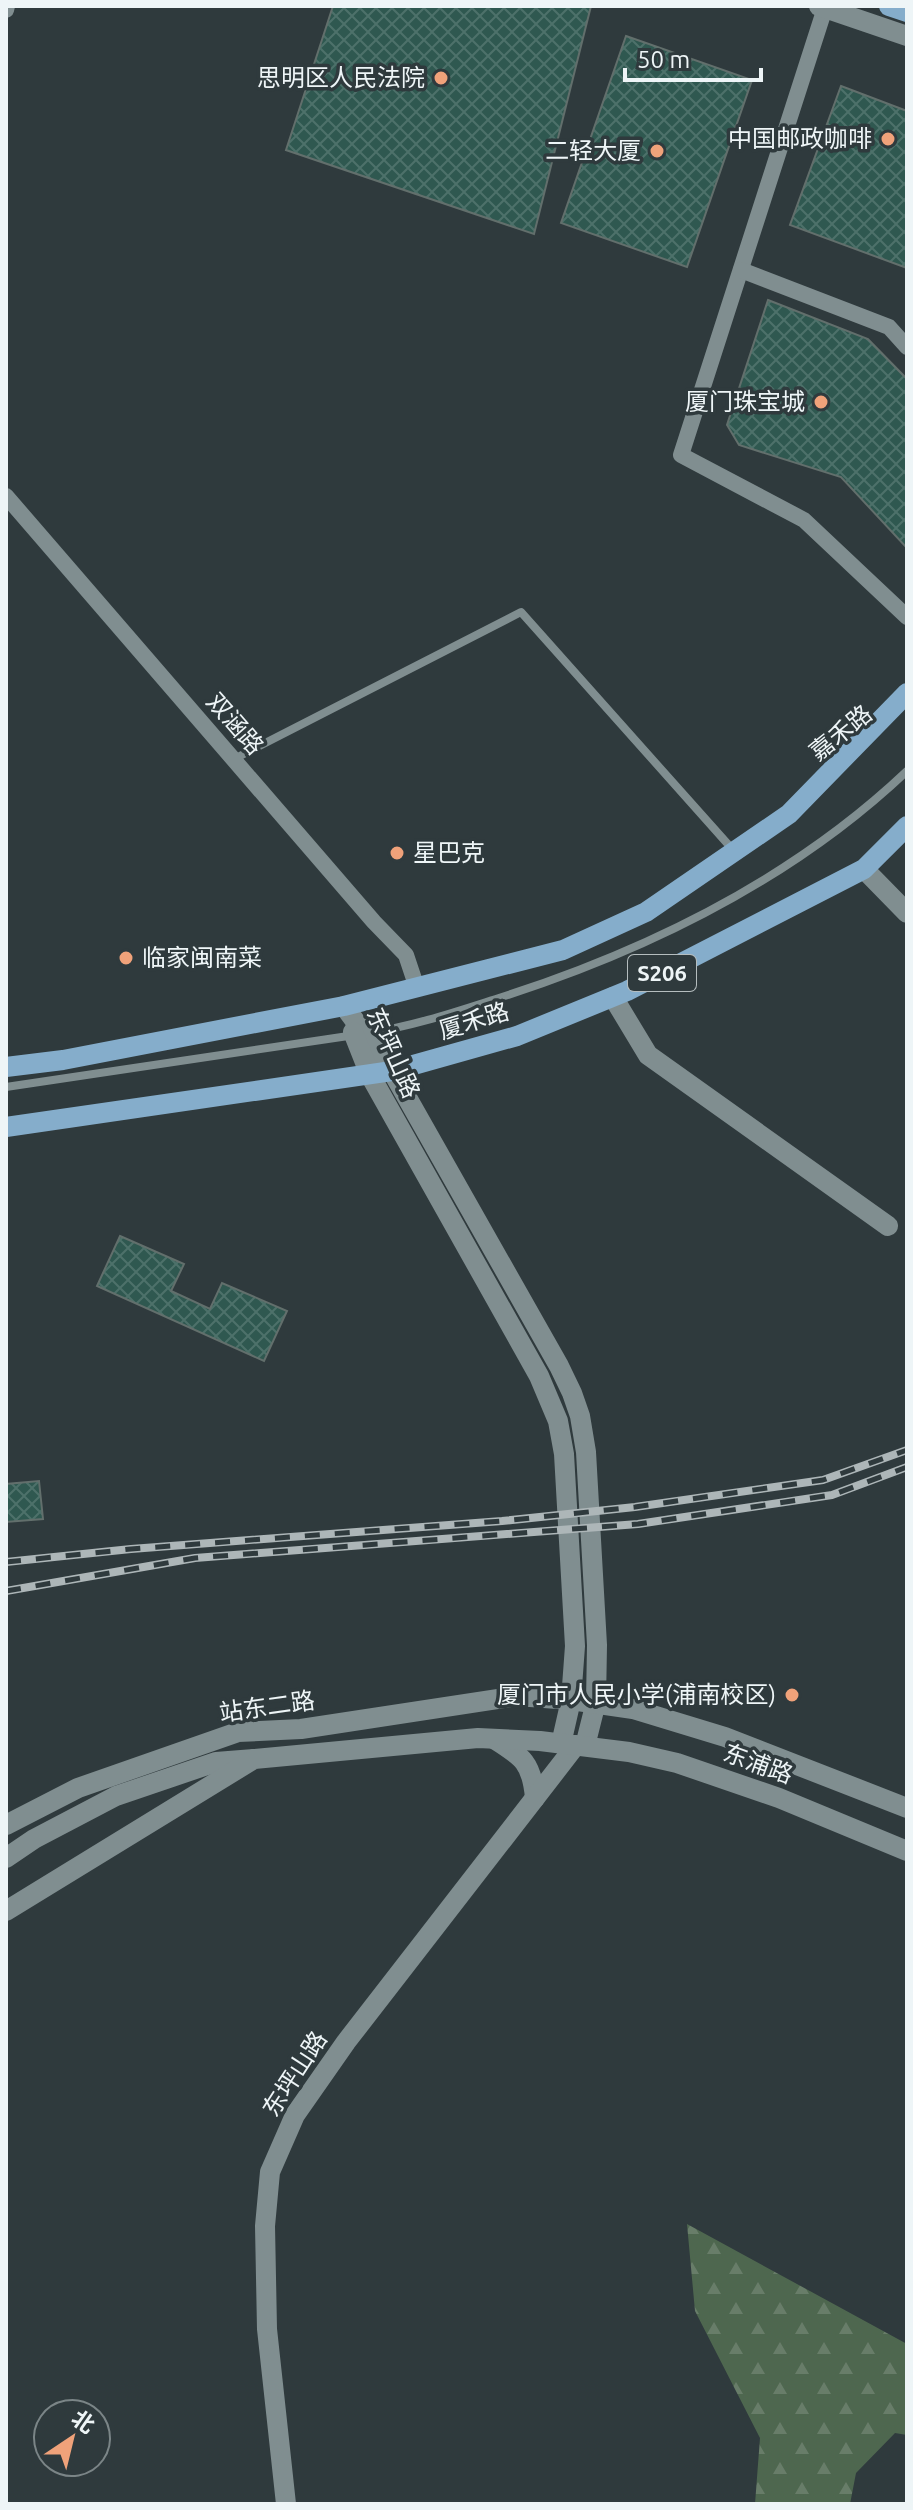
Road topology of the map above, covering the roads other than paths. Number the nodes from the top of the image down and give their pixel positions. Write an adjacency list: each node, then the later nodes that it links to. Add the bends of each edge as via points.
1 (889, 6): 3 (main road)
2 (822, 7): 4 (main road); 5 (street)
3 (907, 12)
4 (907, 36)
5 (741, 270): 6 (street, via 889,327); 8 (street, via 681,455 804,520)
6 (907, 347)
7 (6, 496): 11 (street, 双涵路)
8 (907, 617)
9 (907, 693): 13 (main road, S206)
10 (907, 713): 13 (main road, 嘉禾路 / S206)
11 (233, 759): 15 (lane, via 521,612); 18 (street, 双涵路, via 406,955)
12 (907, 771): 24 (lane, via 785,869 685,925 573,974 409,1027)
13 (808, 794): 15 (main road, S206, via 789,814)
14 (907, 826): 16 (main road, 厦禾路 / S206)
15 (735, 851): 18 (main road, S206, via 646,912 563,950)
16 (864, 869): 17 (main road); 19 (main road, 厦禾路 / S206)
17 (907, 913)
18 (417, 988): 20 (main road, 厦禾路 / S206)
19 (613, 997): 22 (main road, 厦禾路 / S206, via 517,1036); 26 (main road, via 648,1055)
20 (344, 1006): 21 (main road, 厦禾路 / S206); 22 (main road, 东坪山路); 23 (main road, 东坪山路)
21 (6, 1067)
22 (392, 1071): 23 (main road, 厦禾路 / S206); 28 (main road, 东坪山路, via 559,1366 580,1416 597,1645)
23 (370, 1075): 25 (main road, 厦禾路 / S206); 27 (main road, 东坪山路, via 552,1401 564,1454 575,1646)
24 (6, 1087)
25 (6, 1127)
26 (888, 1226)
27 (561, 1699): 28 (main road, 站东二路); 30 (main road, 东坪山路); 34 (main road, 站东二路, via 517,1696 301,1729 238,1732 78,1788)
28 (596, 1702): 30 (main road, 东坪山路); 33 (main road, 东浦路, via 725,1737)
29 (494, 1739): 30 (main road, 东浦路); 31 (main road, 东浦路); 32 (main road, via 523,1758)
30 (574, 1745): 32 (main road, 东坪山路); 35 (main road, 东浦路, via 677,1763)
31 (254, 1759): 36 (main road, 东浦路, via 216,1762 116,1796); 37 (main road)
32 (535, 1798): 38 (main road, 东坪山路, via 346,2042 295,2115 270,2172 267,2329)
33 (907, 1808)
34 (6, 1825)
35 (907, 1851)
36 (6, 1858)
37 (6, 1911)
38 (286, 2504)

